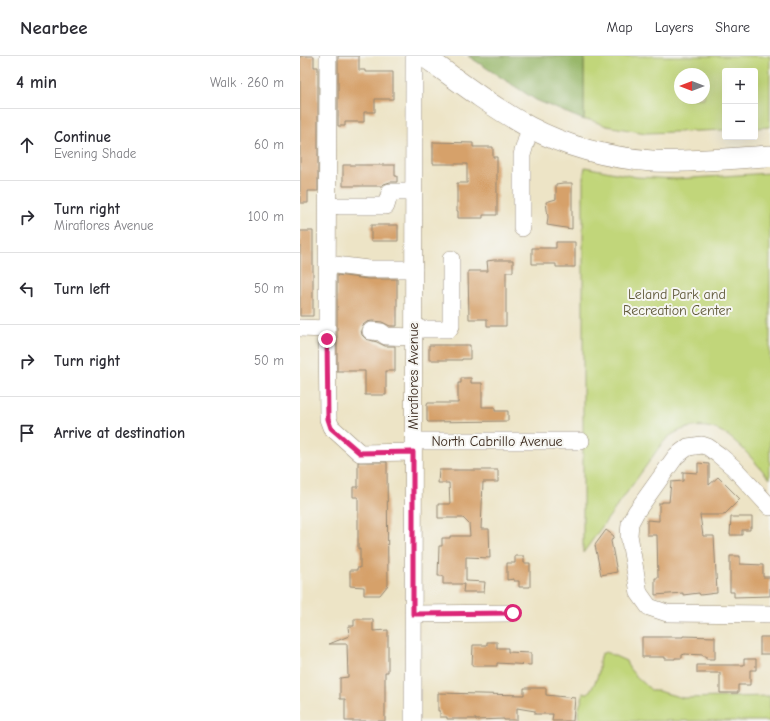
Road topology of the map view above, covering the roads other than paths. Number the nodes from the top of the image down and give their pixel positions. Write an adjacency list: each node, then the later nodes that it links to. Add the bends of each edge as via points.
1 (328, 56): 10 (street, North Cabrillo Avenue)
2 (414, 56): 6 (street, Miraflores Avenue)
3 (424, 56): 4 (main road, via 498,109)
4 (530, 128): 5 (main road, via 578,147 627,159 677,161); 8 (street, via 522,155)
5 (770, 156)
6 (414, 192): 7 (street, via 390,192 386,206); 11 (street, Miraflores Avenue)
7 (339, 206)
8 (522, 228)
9 (451, 259): 15 (street, via 451,326 449,329)
10 (327, 264): 11 (street, via 368,270); 13 (street, North Cabrillo Avenue)
11 (414, 269): 15 (street, Miraflores Avenue)
12 (300, 328): 13 (street)
13 (327, 329): 17 (street, North Cabrillo Avenue, via 328,419 331,428 360,453)
14 (370, 331): 15 (street, via 381,332 386,336)
15 (414, 333): 17 (street, Miraflores Avenue)
16 (581, 441): 17 (street, North Cabrillo Avenue)
17 (413, 447): 20 (street, Miraflores Avenue)
18 (770, 506): 21 (street, via 733,467 708,447 688,446 676,456 636,512 630,523 629,535 639,593 645,603 654,610 667,613)
19 (513, 613): 20 (street)
20 (413, 614): 22 (street, Miraflores Avenue)
21 (770, 614)
22 (413, 721)

